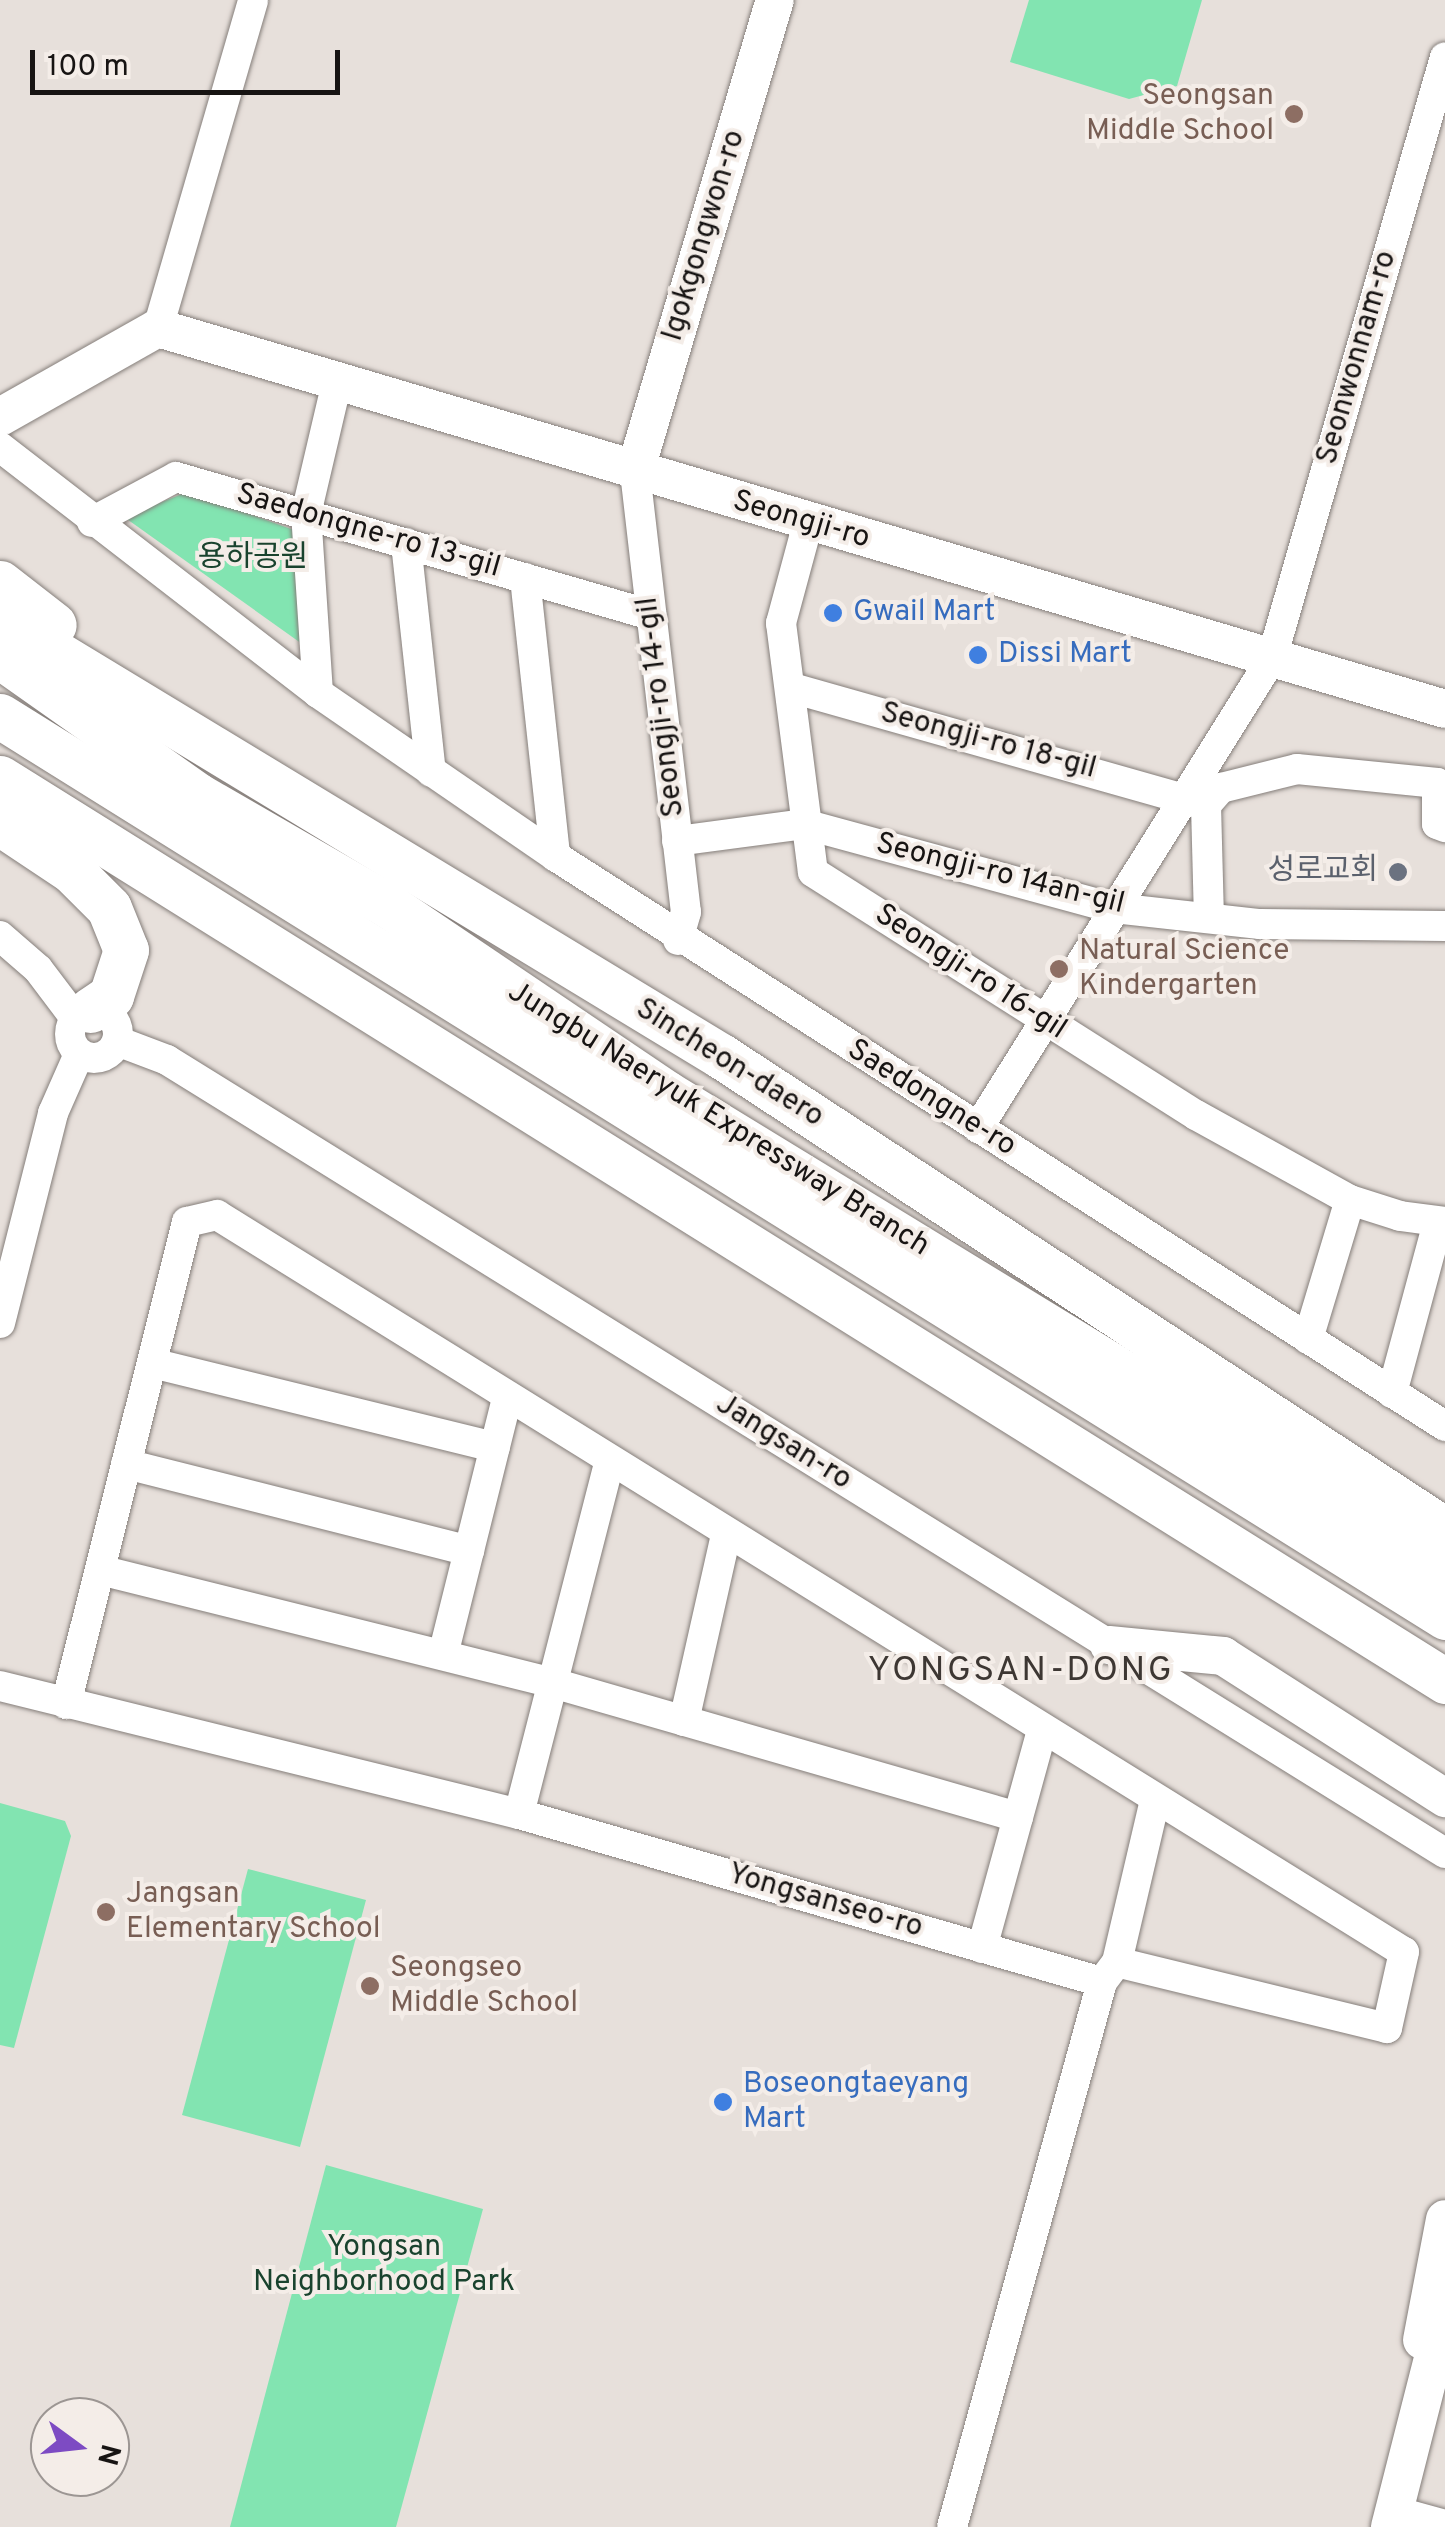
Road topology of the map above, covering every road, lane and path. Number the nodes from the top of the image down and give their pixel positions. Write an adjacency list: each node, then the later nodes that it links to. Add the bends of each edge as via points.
1 (253, 0): 4 (street)
2 (776, 0): 8 (main road, Igokgongwon-ro)
3 (1445, 57): 18 (street, Seonwonnam-ro)
4 (158, 328): 5 (main road, Seongji-ro); 6 (main road)
5 (337, 382): 8 (main road, Seongji-ro); 9 (street)
6 (0, 416)
7 (0, 447): 10 (street, Saedongne-ro)
8 (635, 472): 11 (main road, Seongji-ro); 15 (street, Seongji-ro 14-gil)
9 (306, 514): 10 (street, Saedongne-ro 13-gil, via 176,477); 12 (street, Saedongne-ro 13-gil); 21 (street)
10 (92, 522): 21 (street, Saedongne-ro)
11 (808, 523): 18 (main road, Seongji-ro); 19 (street, Seongji-ro 16-gil, via 782,624)
12 (406, 543): 13 (street, Saedongne-ro 13-gil); 24 (street)
13 (525, 578): 15 (street, Saedongne-ro 13-gil); 31 (street)
14 (0, 583): 20 (highway)
15 (651, 615): 30 (street, Seongji-ro 14-gil)
16 (0, 619): 20 (highway, Sincheon-daero)
17 (0, 656): 54 (highway, Jungbu Naeryuk Expressway Branch, via 197,795 389,906 666,1093)
18 (1272, 658): 22 (main road, Seongji-ro); 26 (street)
19 (792, 688): 26 (street, Seongji-ro 18-gil); 28 (street, Seongji-ro 16-gil)
20 (126, 690): 51 (highway, Sincheon-daero, via 721,1056)
21 (318, 693): 24 (street, Saedongne-ro)
22 (1445, 709)
23 (0, 716): 56 (highway, Jungbu Naeryuk Expressway Branch)
24 (432, 772): 31 (street, Saedongne-ro)
25 (0, 778): 59 (highway)
26 (1195, 801): 29 (street, via 1297,769 1437,783 1437,824); 32 (street); 33 (street)
27 (0, 823): 38 (highway, via 72,871 109,908 126,950)
28 (804, 824): 30 (street, Seongji-ro 14an-gil); 32 (street, Seongji-ro 14an-gil); 37 (street, Seongji-ro 16-gil, via 813,872)
29 (1445, 827)
30 (678, 841): 36 (street, Seongji-ro 14-gil, via 686,912)
31 (555, 856): 36 (street, Saedongne-ro)
32 (1114, 908): 33 (street, Seongji-ro 14an-gil); 37 (street)
33 (1208, 918): 34 (street, Seongji-ro 14an-gil)
34 (1445, 926)
35 (0, 936): 38 (street)
36 (678, 940): 39 (street, Saedongne-ro)
37 (1043, 1022): 39 (street); 40 (street, Seongji-ro 16-gil)
38 (94, 1023): 42 (street, via 69,1033 79,1054 53,1112); 57 (street, Jangsan-ro, via 167,1060)
39 (978, 1128): 43 (street, Saedongne-ro)
40 (1350, 1200): 41 (street, Seongji-ro 16-gil); 43 (street)
41 (1441, 1222): 45 (street)
42 (2, 1310)
43 (1308, 1339): 45 (street, Saedongne-ro)
44 (152, 1363): 46 (street, via 187,1222 217,1215); 48 (street); 50 (street)
45 (1392, 1393): 47 (street, Saedongne-ro)
46 (507, 1398): 48 (street); 49 (street)
47 (1445, 1426)
48 (495, 1447): 53 (street)
49 (609, 1463): 52 (street); 60 (street)
50 (126, 1464): 53 (street); 55 (street)
51 (1445, 1530)
52 (726, 1535): 63 (street); 64 (street)
53 (468, 1552): 58 (street)
54 (1445, 1569)
55 (100, 1570): 58 (street); 62 (street)
56 (1445, 1617)
57 (1109, 1645): 65 (main road, via 1222,1656); 69 (street, Jangsan-ro)
58 (442, 1655): 60 (street)
59 (1445, 1682)
60 (553, 1683): 63 (street); 67 (street)
61 (0, 1686): 62 (street, Yongsanseo-ro)
62 (66, 1704): 67 (street, Yongsanseo-ro)
63 (684, 1721): 68 (street)
64 (1042, 1730): 66 (street); 68 (street)
65 (1445, 1798)
66 (1155, 1800): 71 (street); 71 (street, Yongsanseo-ro, via 1404,1952 1387,2028)
67 (519, 1814): 70 (street, Yongsanseo-ro)
68 (1018, 1817): 70 (street)
69 (1445, 1853)
70 (982, 1948): 71 (street, Yongsanseo-ro)
71 (1110, 1972): 78 (street)
72 (1445, 2219): 75 (main road, via 1424,2310)
73 (1445, 2311): 75 (main road)
74 (1445, 2367): 75 (main road)
75 (1419, 2412): 76 (main road)
76 (1392, 2519): 77 (street)
77 (1445, 2525)
78 (952, 2527)

